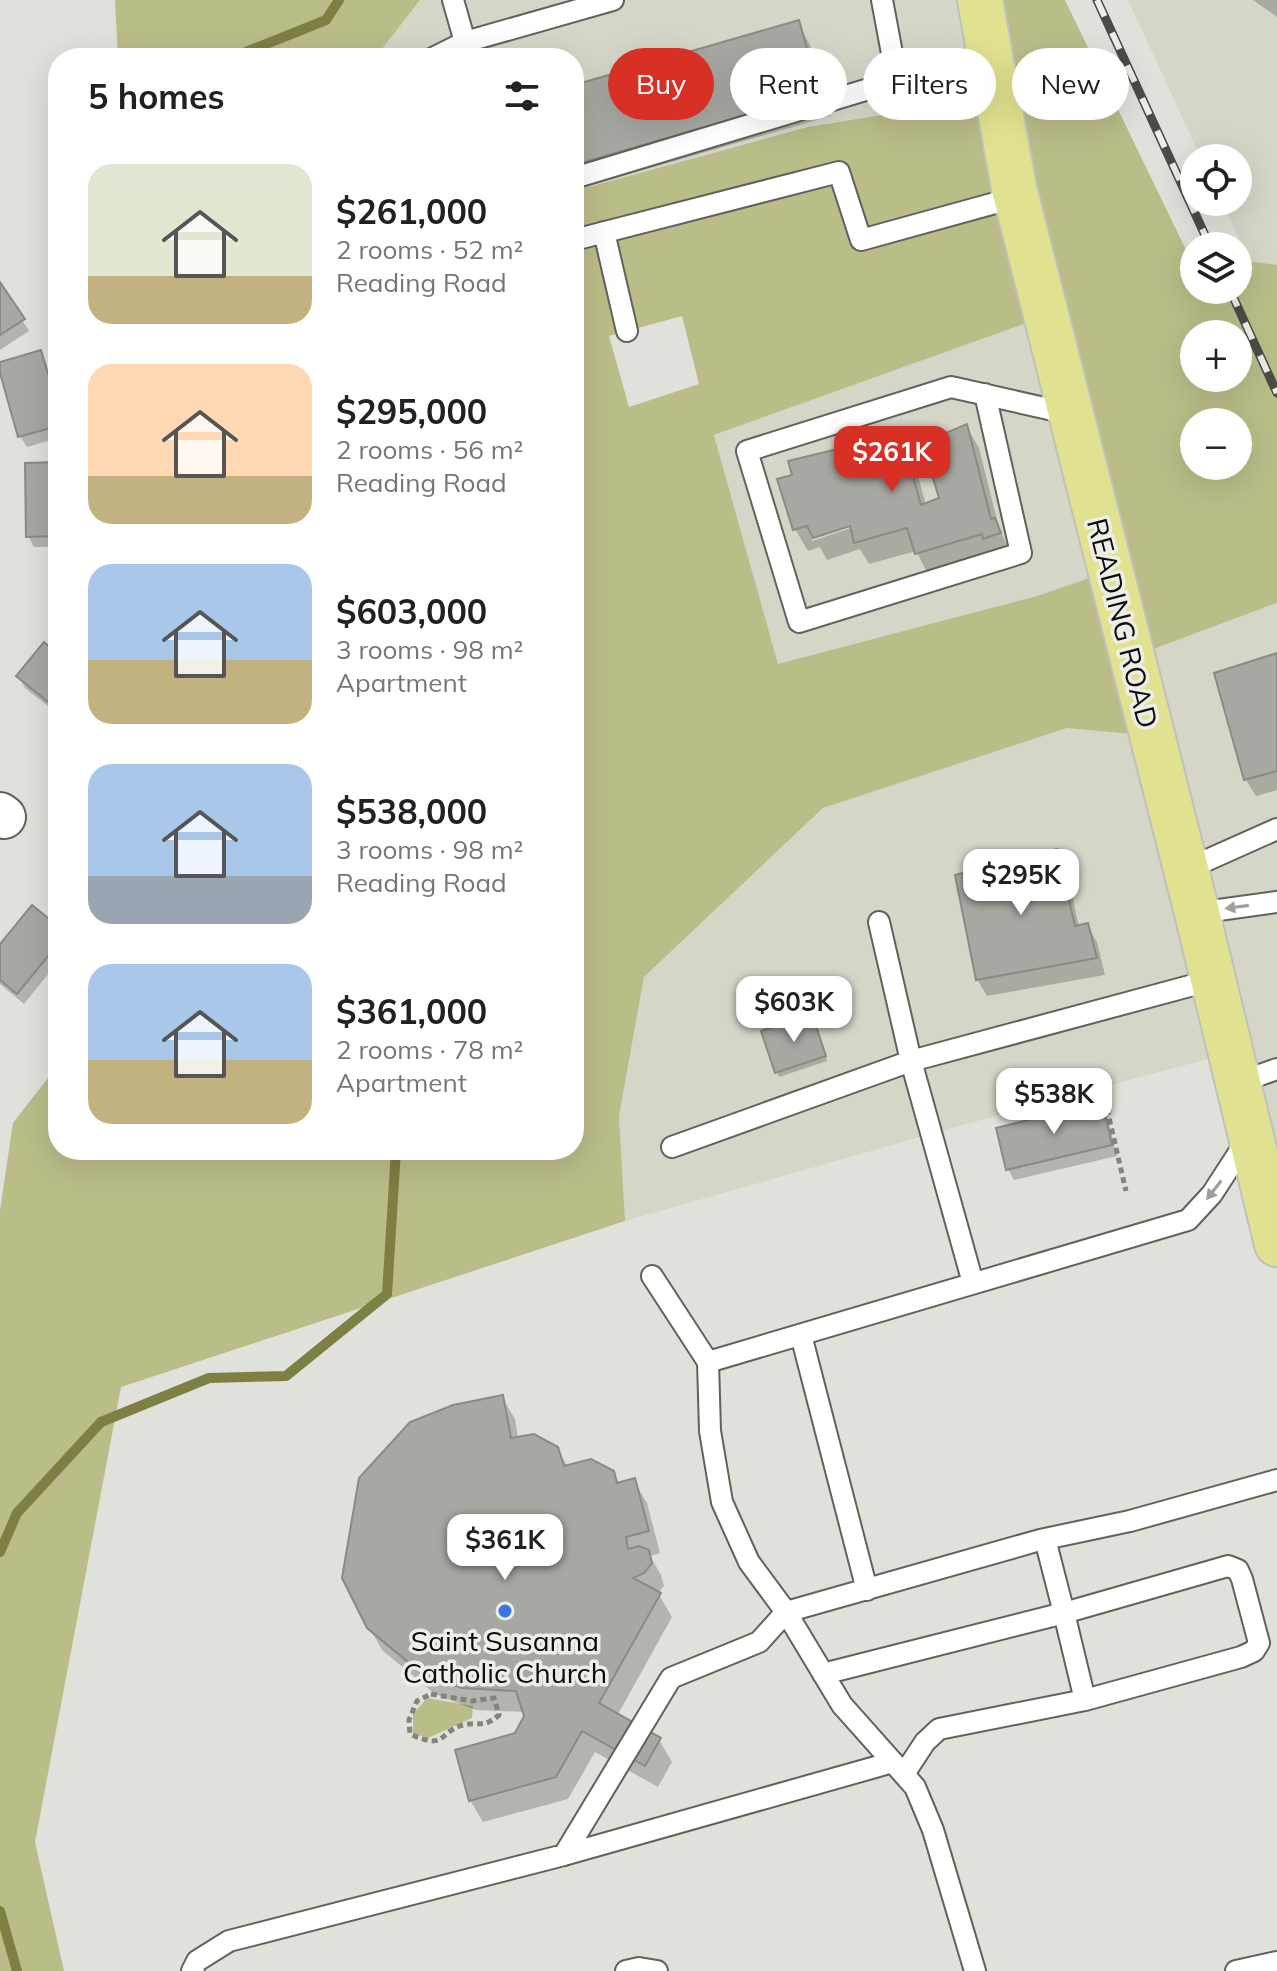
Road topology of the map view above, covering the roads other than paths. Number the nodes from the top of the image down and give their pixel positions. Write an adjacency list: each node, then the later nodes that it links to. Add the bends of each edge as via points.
1 (453, 0): 5 (lane)
2 (613, 0): 5 (lane)
3 (882, 0): 7 (lane)
4 (980, 0): 8 (main road, READING ROAD)
5 (465, 42): 6 (lane)
6 (453, 48)
7 (891, 48)
8 (987, 48)
9 (863, 90): 11 (lane)
10 (996, 93): 12 (main road, READING ROAD)
11 (584, 175)
12 (1017, 197): 13 (lane, via 861,240 839,172); 17 (main road, READING ROAD)
13 (604, 232): 14 (lane); 15 (lane)
14 (584, 237)
15 (627, 331)
16 (985, 394): 16 (lane, via 951,387 747,451 799,622 1021,553); 17 (lane)
17 (1071, 414): 19 (main road, READING ROAD)
18 (1277, 829): 19 (lane)
19 (1185, 870): 21 (main road, READING ROAD)
20 (1277, 902): 21 (lane, one-way to 21)
21 (1197, 913): 23 (main road, READING ROAD)
22 (879, 922): 24 (lane)
23 (1212, 980): 24 (lane); 25 (main road, READING ROAD)
24 (911, 1061): 27 (lane); 30 (lane)
25 (1257, 1076): 26 (main road, READING ROAD)
26 (1250, 1136): 28 (main road, READING ROAD); 30 (lane, one-way to 30, via 1188,1220)
27 (672, 1147)
28 (1277, 1244)
29 (652, 1276): 32 (lane)
30 (973, 1283): 31 (lane)
31 (801, 1335): 32 (lane); 35 (lane)
32 (708, 1362): 36 (lane, via 710,1431 722,1502 749,1562)
33 (1277, 1480): 34 (lane)
34 (1045, 1539): 35 (lane); 37 (lane)
35 (867, 1590): 36 (lane)
36 (786, 1612): 38 (lane); 41 (lane, via 759,1642 671,1678)
37 (1064, 1613): 38 (lane); 39 (lane); 39 (lane, via 1228,1566 1242,1579 1259,1643 1241,1657)
38 (823, 1674): 40 (lane, via 842,1705)
39 (1085, 1700): 40 (lane, via 939,1729)
40 (898, 1768): 41 (lane); 46 (lane, via 915,1787 933,1830)
41 (564, 1855): 43 (lane, via 229,1941 197,1961)
42 (1277, 1962): 47 (lane)
43 (192, 1971)
44 (626, 1971): 45 (lane)
45 (657, 1971)
46 (975, 1971)
47 (1236, 1971)

